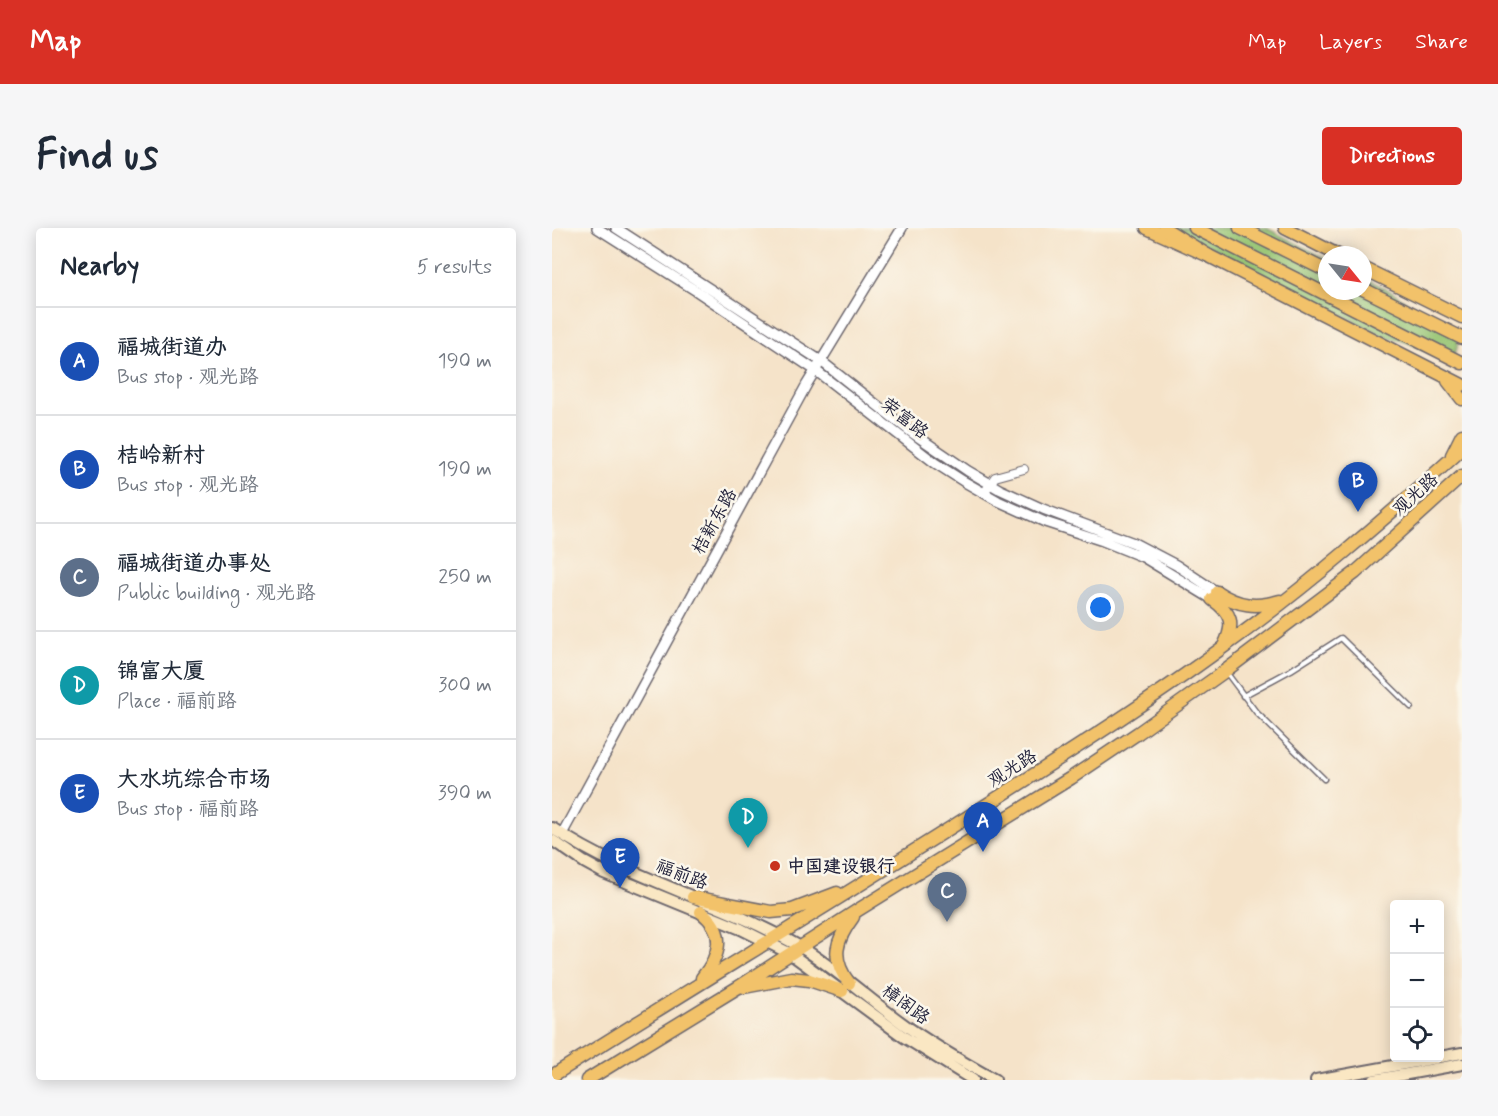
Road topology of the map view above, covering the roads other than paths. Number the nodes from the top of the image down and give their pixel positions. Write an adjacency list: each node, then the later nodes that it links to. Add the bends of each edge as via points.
1 (597, 228): 13 (street, 荣富路)
2 (616, 228): 13 (street, 荣富路)
3 (902, 228): 18 (street, 桔新东路)
4 (1147, 228): 10 (main road)
5 (1164, 228): 10 (main road)
6 (1195, 228): 17 (main road)
7 (1240, 228): 11 (main road)
8 (1285, 228): 9 (main road)
9 (1320, 246)
10 (1209, 256): 19 (main road)
11 (1318, 267)
12 (1372, 272): 15 (main road)
13 (701, 288): 18 (street, 荣富路)
14 (1372, 293): 16 (main road)
15 (1462, 317)
16 (1462, 338)
17 (1462, 363)
18 (818, 366): 27 (street, 荣富路, via 939,453); 28 (street, 荣富路, via 934,463); 37 (street, 桔新东路)
19 (1438, 373): 20 (main road); 21 (main road)
20 (1462, 385)
21 (1462, 399)
22 (1462, 435): 24 (main road)
23 (1462, 449): 24 (main road, 观光路)
24 (1446, 463): 30 (main road, 观光路)
25 (1024, 469): 27 (street, via 997,476)
26 (1462, 476): 32 (main road, 观光路, via 1355,573)
27 (990, 483): 28 (street); 29 (street, 荣富路, via 1042,509 1134,543 1176,565)
28 (984, 493): 29 (street, 荣富路, via 1045,522 1143,557)
29 (1214, 596): 30 (main road, via 1247,606); 31 (main road, via 1231,623)
30 (1287, 600): 31 (main road, 观光路)
31 (1222, 648): 38 (main road, 观光路, via 1086,742)
32 (1226, 671): 33 (lane); 40 (main road, 观光路, via 1071,778)
33 (1243, 696): 34 (lane, via 1341,638); 35 (lane)
34 (1411, 707)
35 (1324, 779)
36 (552, 828): 37 (main road, 福前路)
37 (557, 837): 39 (main road, 福前路); 41 (main road, 福前路, via 584,862 604,873)
38 (863, 883): 39 (main road, via 782,911 760,911); 42 (main road, 观光路)
39 (693, 897): 42 (main road, 福前路)
40 (858, 910): 44 (main road, 观光路); 46 (main road, via 837,949)
41 (701, 912): 43 (main road, 福前路); 45 (main road, via 714,925 719,940 710,967)
42 (779, 936): 43 (main road, 观光路); 44 (main road, 福前路)
43 (767, 943): 44 (main road, 福前路); 45 (main road, 观光路)
44 (796, 951): 46 (main road, 樟阁路); 47 (main road, 观光路)
45 (696, 985): 52 (main road, 观光路)
46 (846, 987): 47 (main road, via 791,978); 54 (main road, 樟阁路, via 904,1037); 55 (main road, 樟阁路)
47 (737, 988): 53 (main road, 观光路)
48 (1462, 1053): 49 (main road)
49 (1444, 1056)
50 (1411, 1062): 56 (main road)
51 (1462, 1064): 57 (main road)
52 (552, 1076)
53 (587, 1080)
54 (973, 1080)
55 (995, 1080)
56 (1316, 1080)
57 (1374, 1080)

